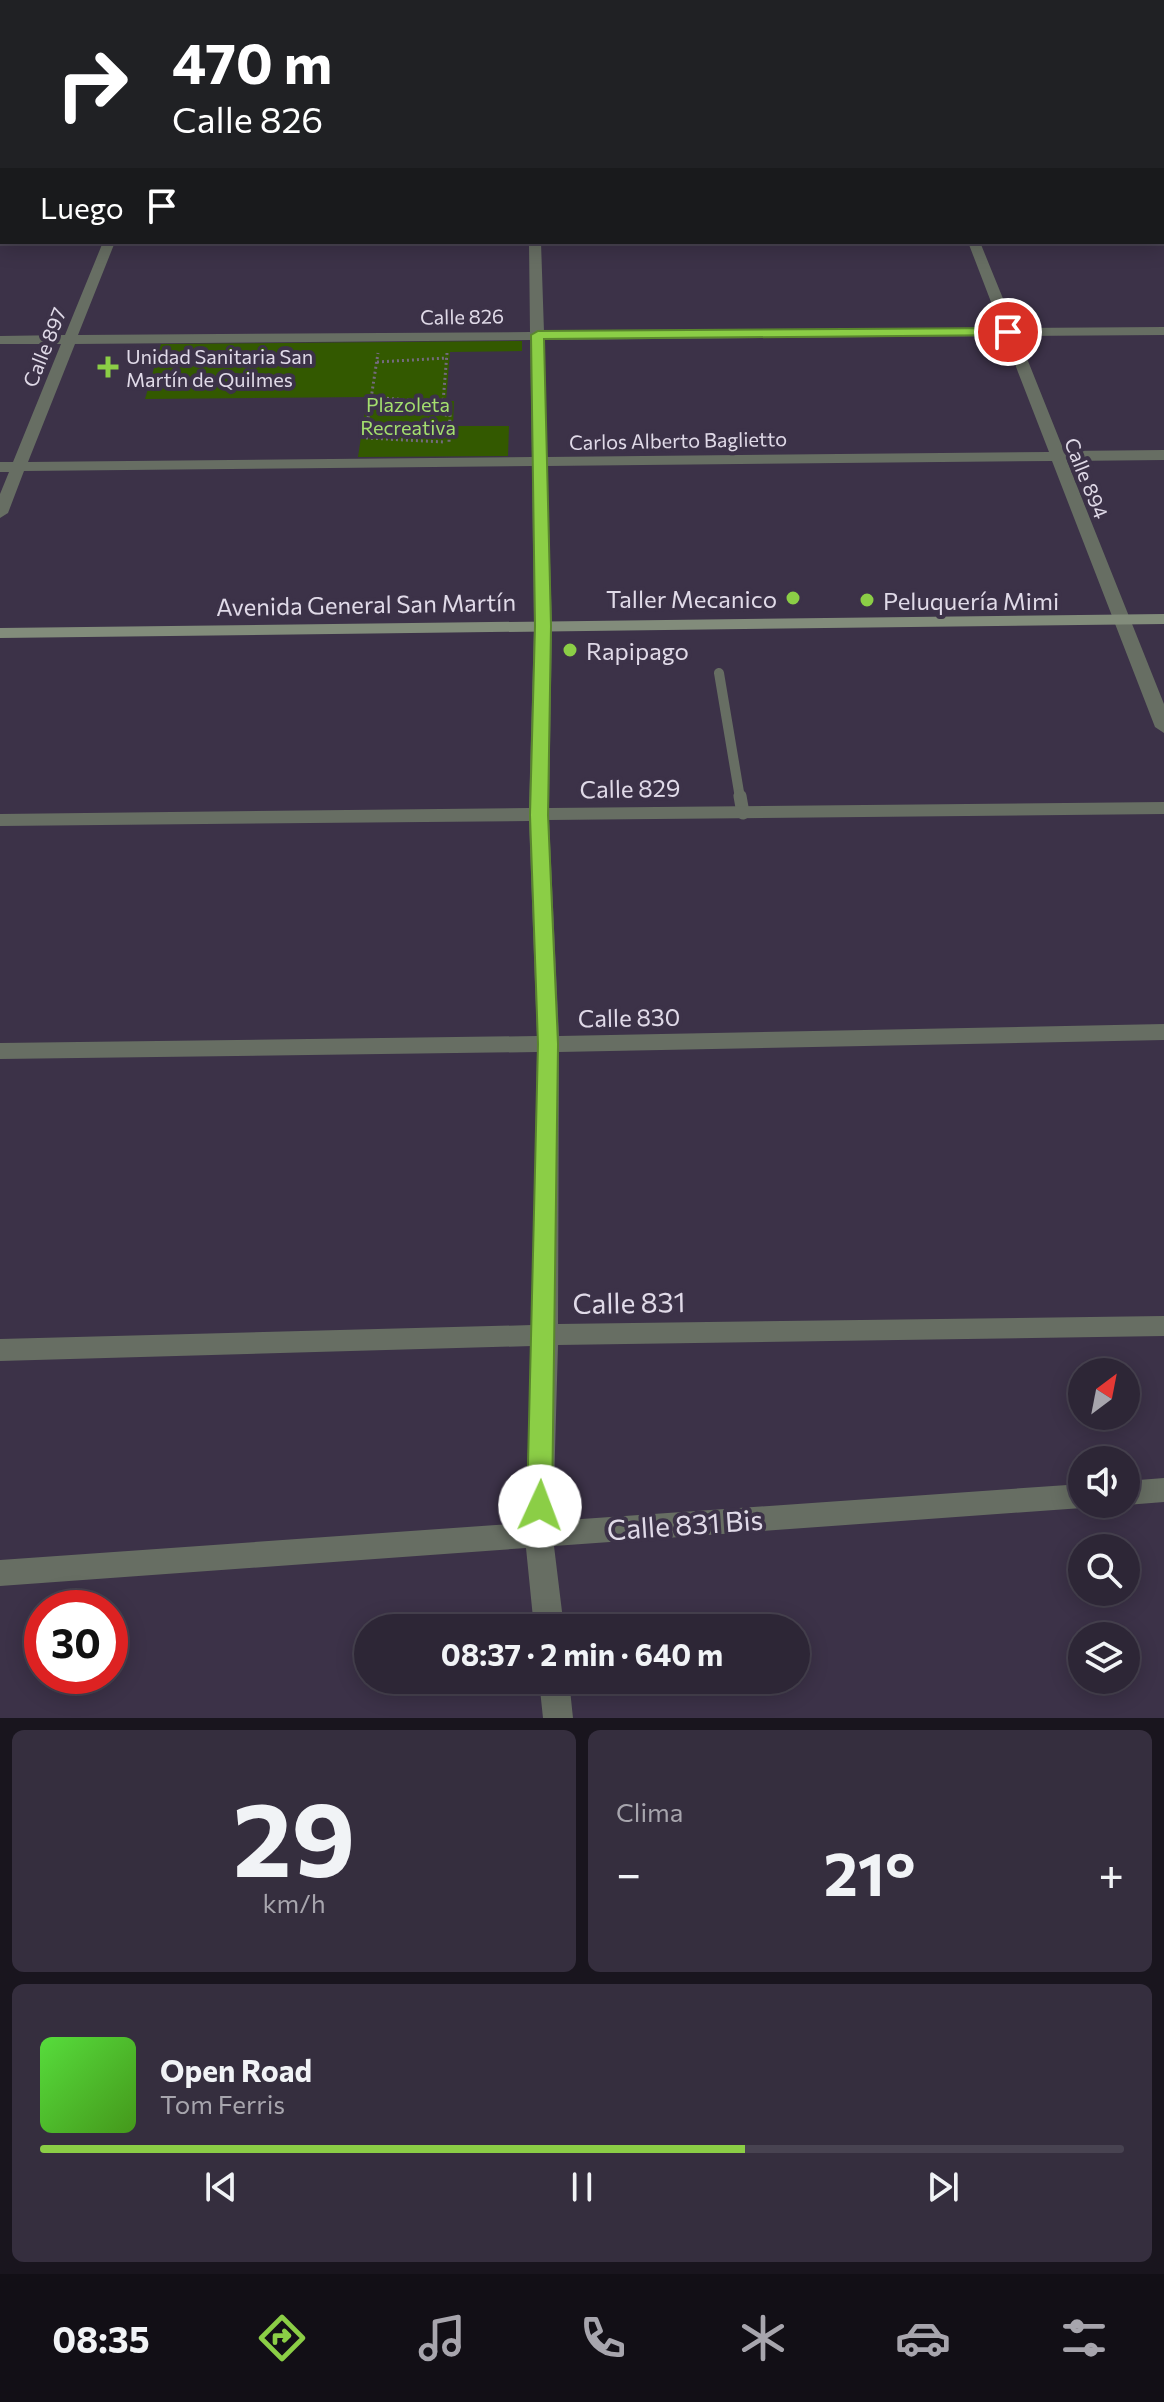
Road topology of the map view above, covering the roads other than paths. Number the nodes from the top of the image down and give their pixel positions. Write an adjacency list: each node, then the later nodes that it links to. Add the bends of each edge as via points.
1 (108, 244): 8 (street, Calle 897)
2 (535, 244): 6 (street)
3 (975, 244): 5 (street, Calle 894)
4 (1164, 331): 5 (street, Calle 826)
5 (1008, 332): 6 (street, Calle 826); 10 (street, Calle 894)
6 (538, 335): 8 (street, Calle 826); 11 (street)
7 (0, 340): 8 (street, Calle 826)
8 (69, 340): 12 (street, Calle 897)
9 (1164, 455): 10 (street, Carlos Alberto Baglietto)
10 (1056, 456): 11 (street, Carlos Alberto Baglietto); 16 (street, Calle 894)
11 (541, 461): 12 (street, Carlos Alberto Baglietto); 17 (street)
12 (17, 466): 13 (street, Carlos Alberto Baglietto); 14 (street, Calle 897)
13 (0, 467)
14 (0, 513)
15 (1164, 619): 16 (main road, Avenida General San Martín)
16 (1122, 620): 17 (main road, Avenida General San Martín); 20 (street, Calle 894)
17 (543, 626): 18 (main road, Avenida General San Martín); 23 (street)
18 (0, 633)
19 (719, 673): 22 (lane)
20 (1164, 727)
21 (1164, 808): 22 (street, Calle 829)
22 (743, 813): 23 (street, Calle 829)
23 (539, 815): 24 (street, Calle 829); 26 (street)
24 (0, 820)
25 (1164, 1032): 26 (street, Calle 830)
26 (548, 1044): 27 (street, Calle 830); 29 (street)
27 (0, 1051)
28 (1164, 1326): 29 (street, Calle 831)
29 (545, 1335): 30 (street, Calle 831); 34 (street)
30 (0, 1350)
31 (1164, 1490): 32 (street)
32 (1140, 1492)
33 (1068, 1497): 34 (street, Calle 831 Bis)
34 (539, 1534): 35 (street, Calle 831 Bis); 36 (street)
35 (0, 1573)
36 (548, 1614)
37 (555, 1694): 38 (street)
38 (558, 1718)

